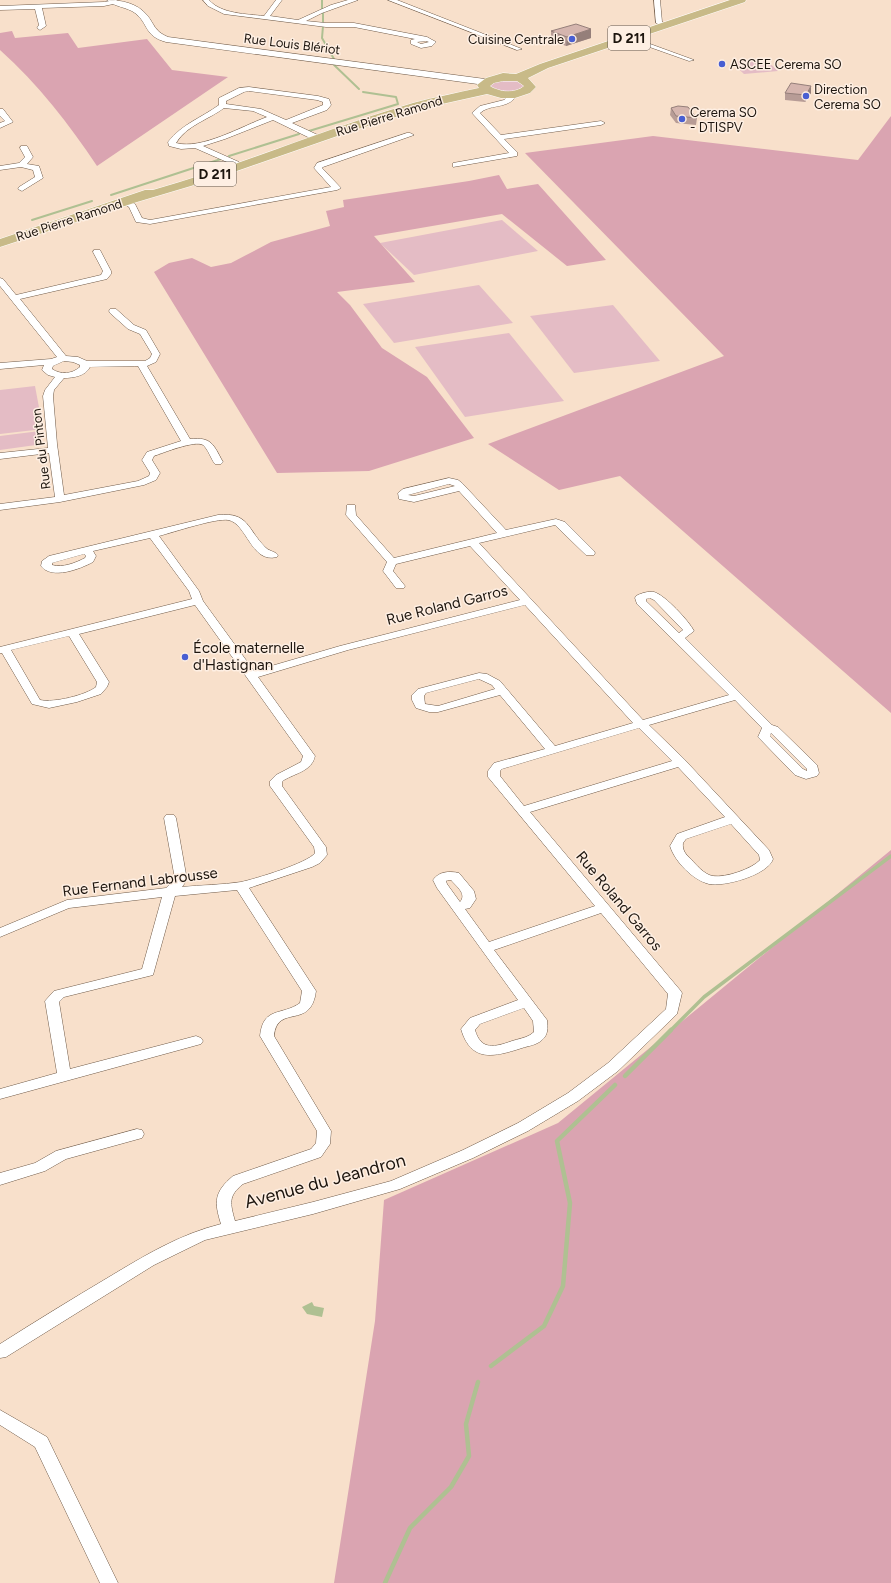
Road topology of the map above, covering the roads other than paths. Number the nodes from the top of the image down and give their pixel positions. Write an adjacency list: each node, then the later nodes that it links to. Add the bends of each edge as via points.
1 (206, 0): 10 (street, via 224,12)
2 (279, 0): 10 (street)
3 (355, 0): 11 (street, via 325,9)
4 (391, 0): 16 (street)
5 (657, 0): 12 (street, via 659,23)
6 (114, 1): 8 (street, via 104,4); 19 (street, Rue Louis Blériot, via 137,10 151,31 166,39)
7 (733, 1): 12 (main road, D 211)
8 (38, 6): 9 (street); 13 (street, via 43,26)
9 (0, 8)
10 (266, 17): 11 (street)
11 (300, 21): 15 (street, via 326,25 354,25)
12 (666, 26): 14 (main road, D 211)
13 (40, 28)
14 (628, 38): 17 (street); 18 (main road, D 211, via 544,66)
15 (427, 39)
16 (519, 49)
17 (691, 60)
18 (518, 78): 19 (main road, Rue Pierre Ramond, via 496,78); 20 (main road, via 528,82 530,86 524,92)
19 (486, 86): 20 (main road, via 497,93); 28 (main road, Rue Pierre Ramond / D 211)
20 (510, 94): 29 (street, via 507,102 485,107 476,113)
21 (223, 106): 23 (street, via 252,108); 24 (street, via 222,100 245,89 326,101 327,105 324,108); 30 (street, via 215,113 185,126 172,142 181,148)
22 (0, 111): 26 (street, via 9,122)
23 (273, 117): 24 (street); 30 (street, via 225,137)
24 (285, 123): 28 (street)
25 (601, 123): 29 (street)
26 (0, 126)
27 (410, 135): 39 (street, via 320,165 318,168 337,188 150,222 139,220 132,206)
28 (317, 138): 31 (main road, Rue Pierre Ramond / D 211)
29 (498, 138): 35 (street, via 514,154)
30 (196, 145): 33 (street)
31 (292, 147): 33 (main road, Rue Pierre Ramond / D 211); 38 (main road, Rue Pierre Ramond / D 211)
32 (24, 148): 34 (street, via 29,156)
33 (236, 164): 38 (main road, Rue Pierre Ramond / D 211)
34 (21, 165): 36 (street); 37 (street, via 36,168 39,178)
35 (456, 165)
36 (0, 168)
37 (22, 189)
38 (138, 198): 39 (main road, Rue Pierre Ramond / D 211)
39 (125, 202): 40 (main road, Rue Pierre Ramond / D 211)
40 (0, 242)
41 (97, 252): 43 (street, via 107,271 104,277)
42 (0, 281): 43 (street)
43 (15, 298): 45 (street)
44 (113, 311): 48 (street, via 131,327 143,332 153,348 155,357)
45 (63, 358): 46 (street); 47 (street, via 75,358)
46 (51, 362): 49 (street); 50 (street, via 48,370)
47 (86, 364): 48 (street); 50 (street, via 79,373)
48 (142, 365): 51 (street)
49 (0, 366)
50 (61, 376): 52 (street, Rue du Pinton, via 48,396)
51 (187, 442): 54 (street, via 202,441 208,444); 56 (street, via 150,454 147,460 155,473 153,478 141,483)
52 (54, 450): 53 (street); 56 (street, Rue du Pinton)
53 (0, 456)
54 (218, 462)
55 (461, 488): 55 (street, via 455,482 449,481 407,491 403,493 403,497 414,499); 60 (street)
56 (60, 499): 58 (street)
57 (351, 506): 65 (street, via 351,516)
58 (0, 507)
59 (153, 534): 62 (street); 64 (street, via 230,517 239,522 262,551); 67 (street)
60 (504, 534): 61 (street); 63 (street, via 556,522)
61 (472, 542): 65 (street); 68 (street)
62 (87, 550)
63 (590, 553)
64 (273, 555)
65 (392, 562): 66 (street, via 388,571)
66 (400, 586)
67 (198, 601): 69 (street); 72 (street)
68 (527, 601): 72 (street, Rue Roland Garros, via 351,646); 75 (street, Rue Roland Garros)
69 (72, 632): 71 (street); 71 (street, via 103,686 95,693 52,704 36,702)
70 (678, 638): 74 (street)
71 (2, 649)
72 (251, 675): 82 (street, Rue Fernand Labrousse, via 309,756 307,764 302,768 279,777 276,786 320,847 321,853 315,861 308,864)
73 (502, 692): 73 (street, via 496,683 479,676 422,692 418,695 418,700 420,706 438,709); 77 (street)
74 (737, 696): 75 (street); 76 (street)
75 (641, 724): 77 (street, Rue Roland Garros); 78 (street)
76 (768, 727)
77 (552, 750): 79 (street, Rue Roland Garros, via 498,766 494,771 494,777)
78 (680, 762): 79 (street); 81 (street)
79 (523, 810): 85 (street, Rue Roland Garros)
80 (170, 818): 83 (street, via 181,880)
81 (732, 819): 81 (street, via 682,836 678,840 678,852 704,878 722,880 760,868 765,864 765,853)
82 (241, 886): 83 (street, Rue Fernand Labrousse); 95 (street, via 309,991 308,1002 304,1008 279,1016 270,1022 267,1036 324,1131 323,1144 316,1153 238,1180 230,1186 224,1193 222,1202)
83 (170, 892): 86 (street, Rue Fernand Labrousse, via 68,904); 91 (street, via 148,972 59,994 52,1001)
84 (458, 907): 87 (street)
85 (603, 908): 87 (street); 88 (street, Rue Roland Garros)
86 (0, 933)
87 (486, 948): 89 (street)
88 (675, 993): 95 (street, Avenue du Jeandron, via 672,1011 613,1067 573,1097 523,1127 395,1186)
89 (527, 1002): 89 (street, via 540,1020 539,1035 533,1039 500,1051 490,1051 481,1049 469,1037 468,1029 475,1021)
90 (196, 1041): 91 (street)
91 (64, 1076): 92 (street)
92 (0, 1094)
93 (137, 1134): 94 (street, via 61,1155 40,1167)
94 (0, 1179)
95 (229, 1227): 96 (street, Avenue du Jeandron, via 201,1235 149,1261)
96 (0, 1352)
97 (0, 1417): 98 (street, via 41,1442)
98 (109, 1583)

